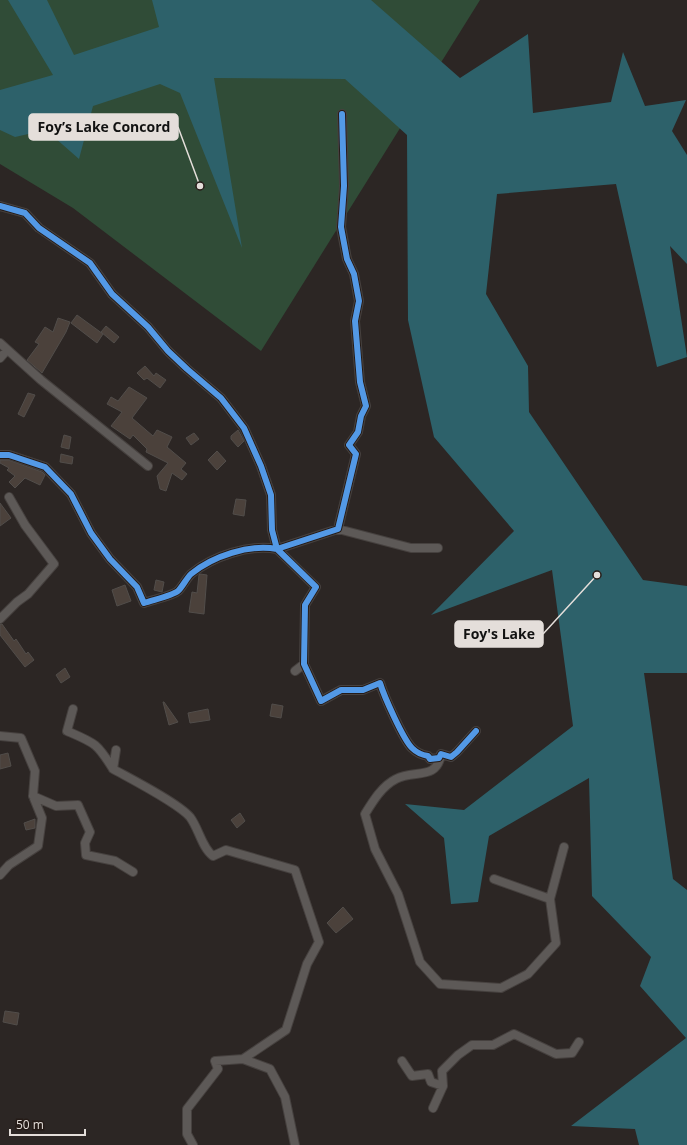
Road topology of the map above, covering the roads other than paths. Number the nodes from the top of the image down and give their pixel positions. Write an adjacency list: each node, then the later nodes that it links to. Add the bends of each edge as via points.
1 (342, 114): 9 (street, via 344,186 341,227 359,301 355,321 360,382 366,406 358,432 349,445 356,454)
2 (0, 206): 11 (street, via 25,213 39,228 90,263 112,294 148,327 168,351 221,398 244,428 261,466 271,495 272,530)
3 (0, 343): 4 (street)
4 (7, 350): 5 (street); 7 (street)
5 (0, 358)
6 (0, 455): 11 (street, via 9,455 45,468 56,478 71,494 91,533 110,559 137,587 144,603 178,591 190,575 204,564 250,549)
7 (148, 466)
8 (9, 497): 12 (street, via 25,525 54,564 28,594)
9 (338, 529): 10 (street, via 411,548); 11 (street)
10 (438, 548)
11 (277, 549): 13 (street, via 316,587 305,605)
12 (0, 619)
13 (304, 664): 14 (street); 19 (street, via 321,701 341,690 363,690 380,683 385,698 411,747 430,759 439,758)
14 (295, 671)
15 (73, 709): 20 (street, via 67,731 93,742 102,750)
16 (476, 731): 19 (street, via 451,757)
17 (0, 736): 21 (street, via 21,738 35,771)
18 (116, 750): 20 (street)
19 (442, 754): 26 (street, via 440,764 430,772 412,773 396,779 378,794 365,814 375,850 398,894 420,962 440,984 501,988 528,974 556,943)
20 (113, 769): 28 (street, via 177,806 189,816 201,834 206,851 213,856 226,850 295,870 319,942 307,964 286,1030)
21 (33, 796): 23 (street, via 56,806 78,805 90,832 86,842 86,855 115,861); 24 (street, via 42,818 38,846 9,865)
22 (564, 847): 26 (street)
23 (133, 872)
24 (0, 875)
25 (494, 879): 26 (street)
26 (550, 899)
27 (579, 1042): 30 (street, via 572,1053 556,1054 514,1034 493,1045 472,1045 442,1072)
28 (243, 1058): 32 (street, via 215,1061 218,1069 187,1109 187,1134); 33 (street, via 270,1069 285,1098)
29 (402, 1060): 30 (street, via 412,1076 428,1074 431,1082)
30 (443, 1086): 31 (street)
31 (434, 1108)
32 (193, 1145)
33 (296, 1145)

